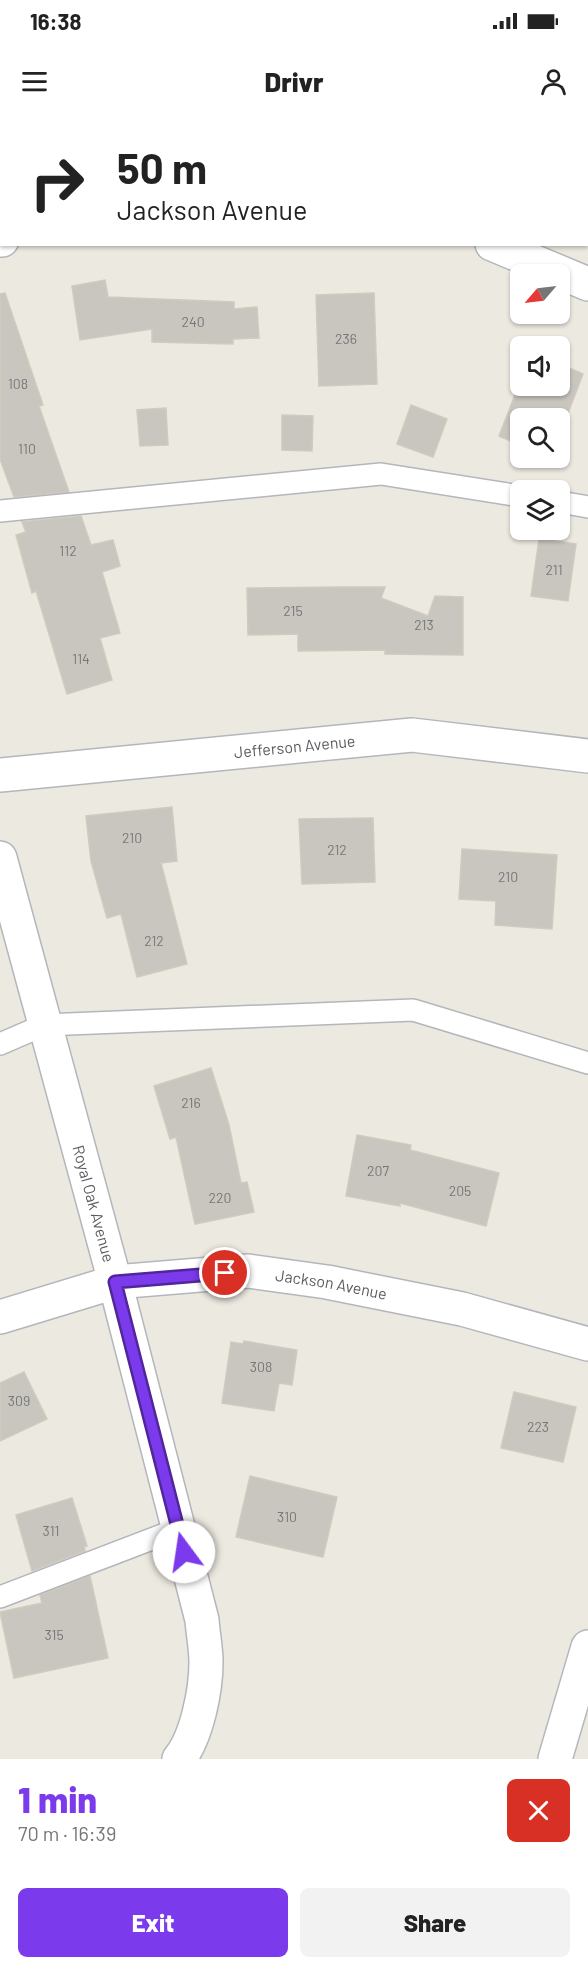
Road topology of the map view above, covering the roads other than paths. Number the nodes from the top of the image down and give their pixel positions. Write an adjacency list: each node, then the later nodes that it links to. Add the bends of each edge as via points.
1 (497, 246): 2 (street)
2 (588, 284)
3 (510, 494): 6 (lane, via 381,474)
4 (570, 504): 5 (lane)
5 (588, 507)
6 (0, 511)
7 (588, 756): 8 (street, Jefferson Avenue, via 412,735)
8 (0, 775)
9 (0, 858): 10 (street, Royal Oak Avenue)
10 (44, 1025): 11 (lane); 12 (lane, via 413,1010); 13 (street, Royal Oak Avenue)
11 (0, 1044)
12 (588, 1063)
13 (115, 1282): 14 (street, Jackson Avenue); 15 (street, Jackson Avenue, via 248,1271 327,1281 462,1309); 16 (street, Royal Oak Avenue)
14 (0, 1317)
15 (588, 1344)
16 (178, 1529): 17 (lane); 19 (street, Royal Oak Avenue, via 202,1620 206,1662 200,1713)
17 (0, 1597)
18 (588, 1647): 20 (street)
19 (179, 1759)
20 (555, 1759)

